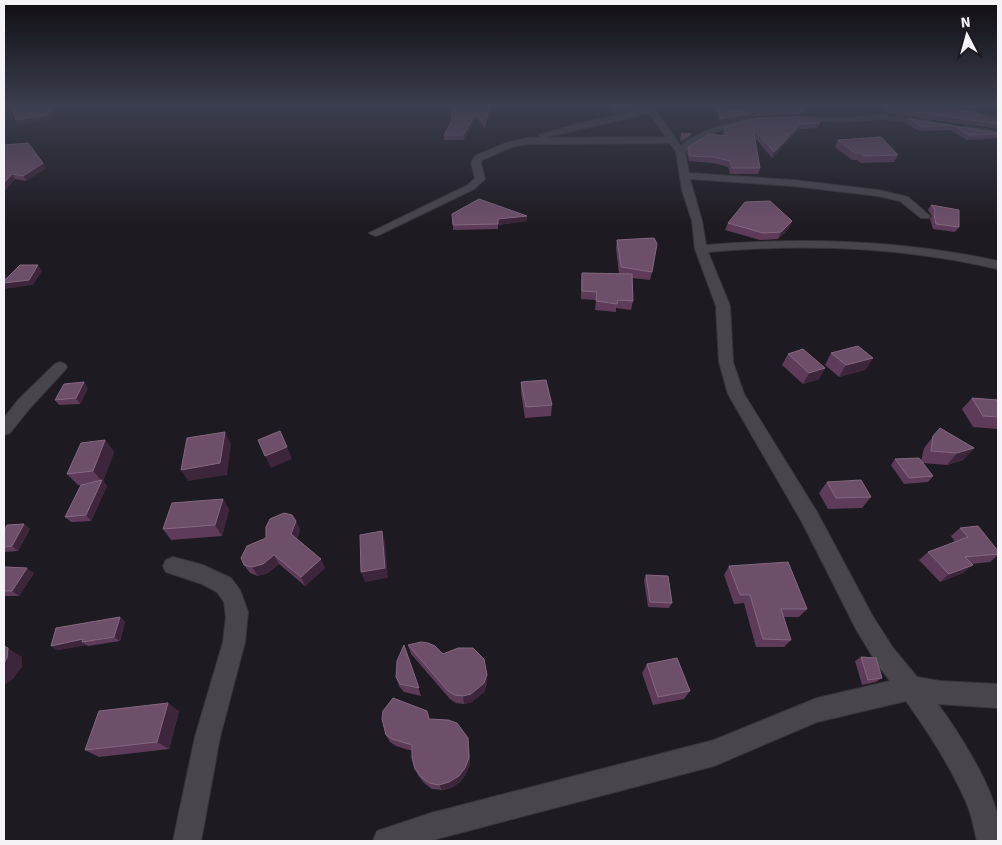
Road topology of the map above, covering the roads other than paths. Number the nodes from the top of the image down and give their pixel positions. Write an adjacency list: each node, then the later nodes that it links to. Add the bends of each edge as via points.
1 (508, 145): 6 (street, via 478,158 478,182)
2 (659, 145): 3 (street)
3 (676, 146): 4 (street)
4 (684, 176): 5 (street, via 793,183 878,193 904,199); 7 (street, via 697,220)
5 (925, 216)
6 (375, 233)
7 (701, 249): 8 (street, via 760,245 871,246 955,254); 12 (street, via 723,306 726,362 736,394 810,518 864,622 885,656)
8 (998, 265)
9 (60, 367): 10 (street)
10 (4, 428)
11 (173, 566): 14 (street, via 212,578 227,587 237,605 233,647 197,782)
12 (911, 688): 13 (street); 15 (street, via 817,710 714,753); 16 (street, via 960,762 980,803)
13 (998, 696)
14 (187, 841)
15 (387, 841)
16 (991, 841)

